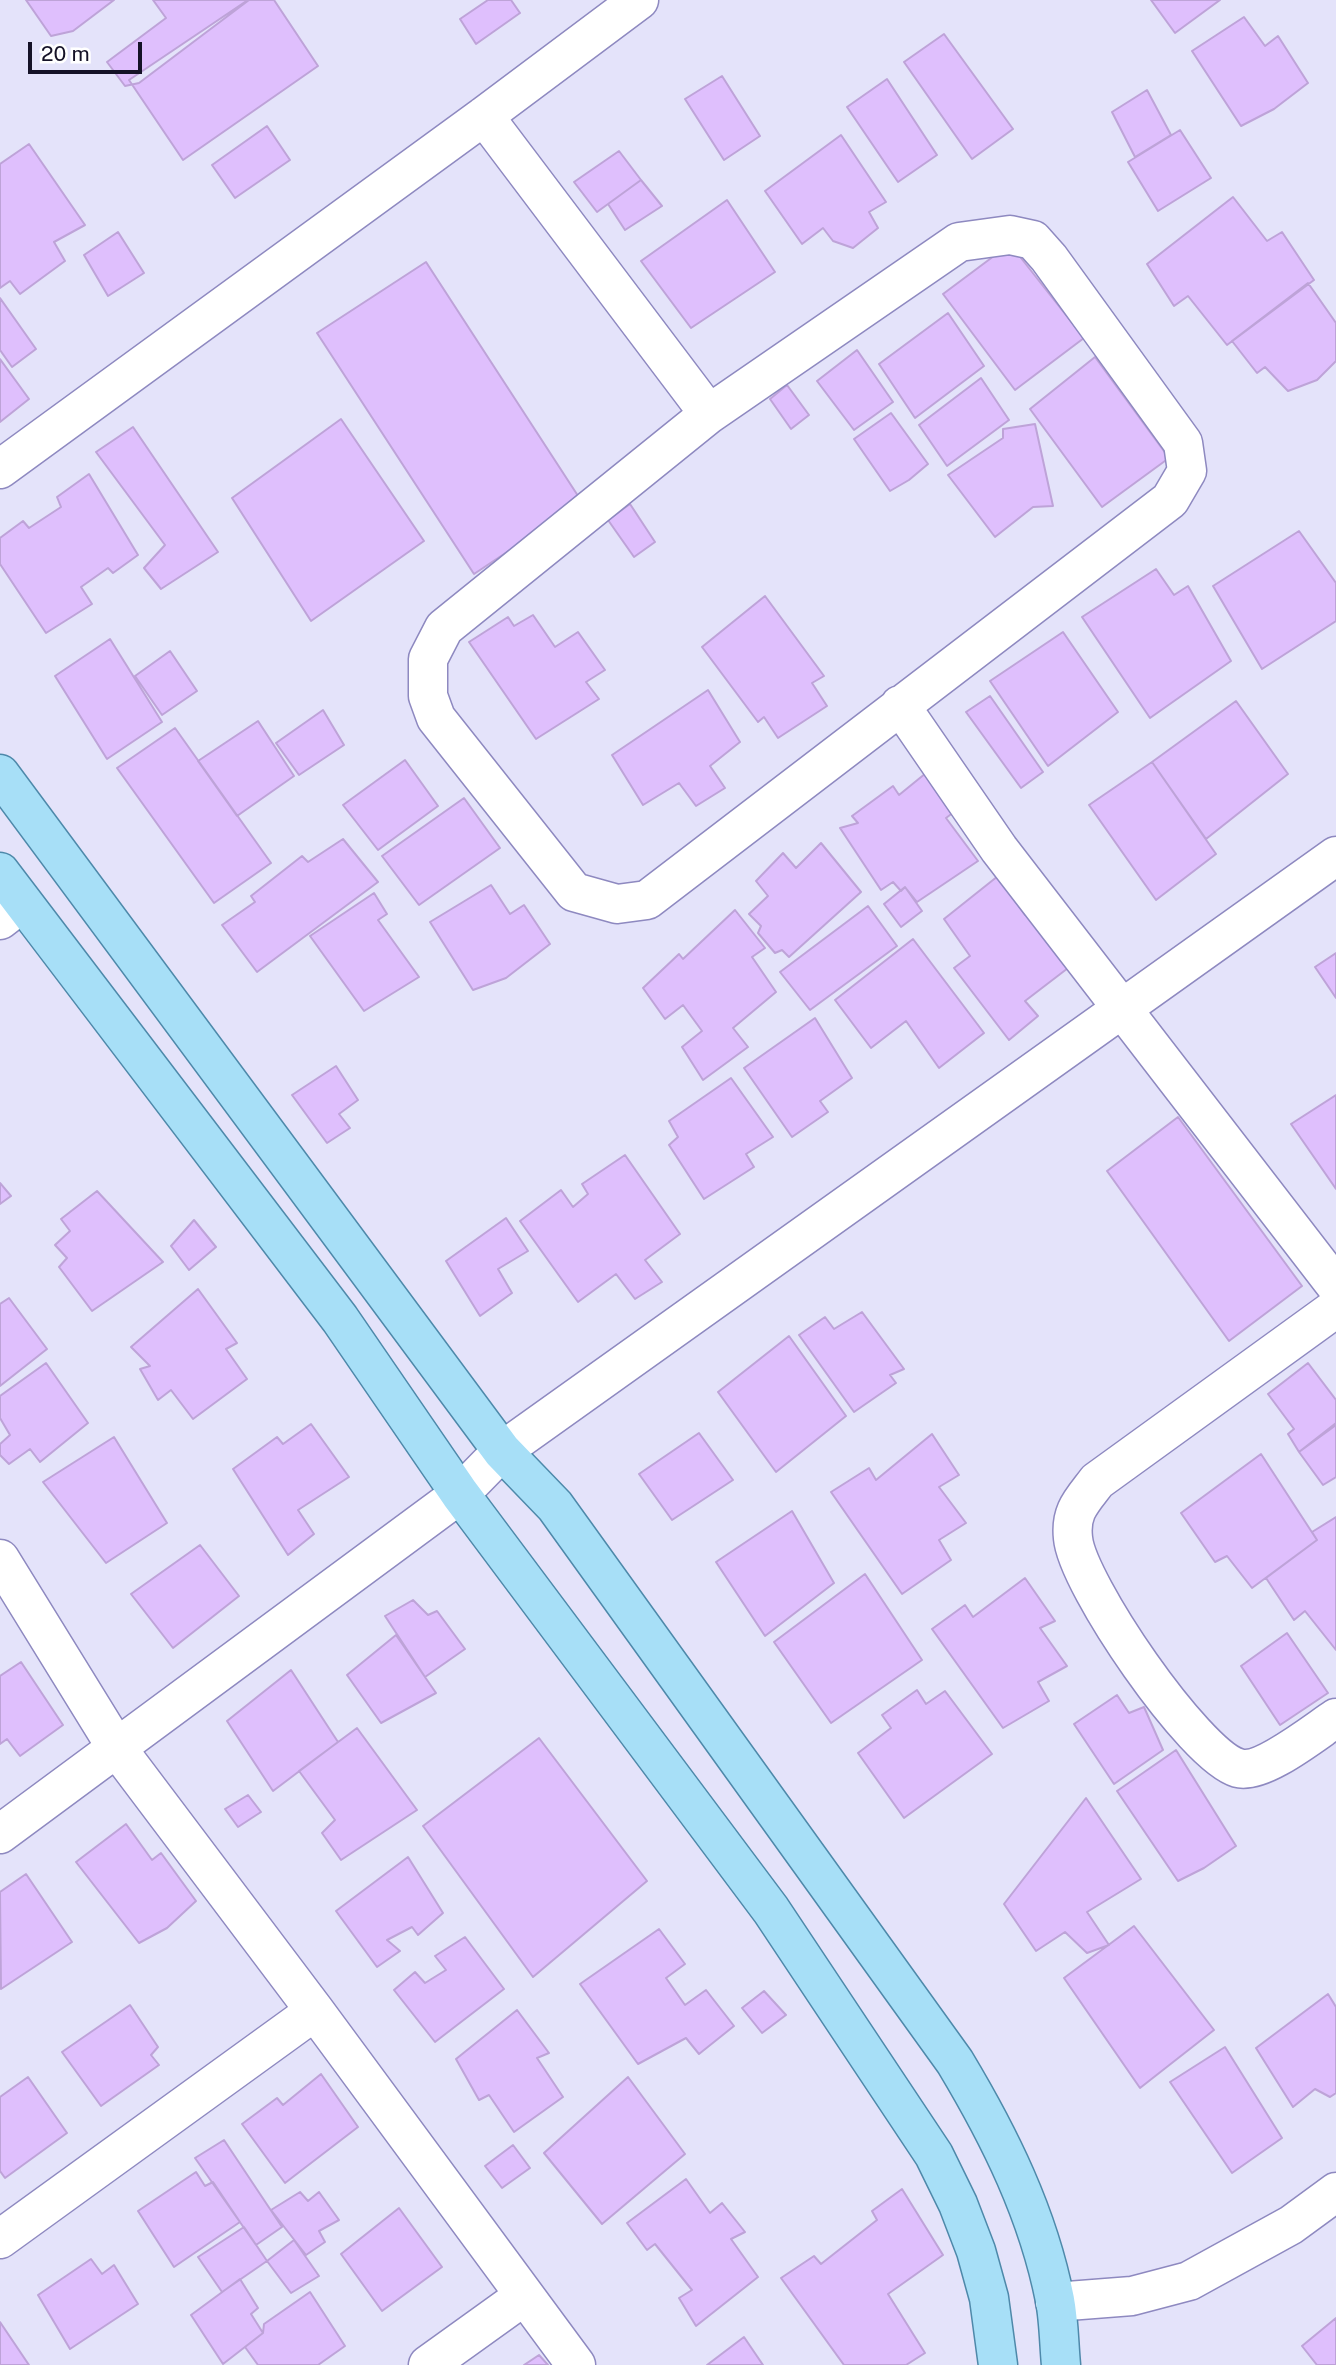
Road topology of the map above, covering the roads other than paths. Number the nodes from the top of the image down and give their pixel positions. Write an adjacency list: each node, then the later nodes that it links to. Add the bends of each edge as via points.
1 (639, 0): 2 (street)
2 (484, 116): 3 (street); 4 (street)
3 (709, 414): 5 (street, via 959,242 1010,235 1033,240 1049,258 1183,443 1187,471 1170,499); 5 (street, via 444,628 428,659 428,696 436,718 574,892 618,904 647,900)
4 (0, 469)
5 (900, 705): 10 (street, via 999,849)
6 (0, 774): 13 (main road)
7 (1336, 856): 10 (street)
8 (0, 872): 9 (main road)
9 (11, 911): 14 (main road, via 340,1319)
10 (1122, 1011): 11 (street); 13 (street)
11 (1336, 1286)
12 (1336, 1308): 16 (street, via 1097,1481 1073,1515 1073,1540 1087,1581 1130,1650 1178,1713 1226,1761 1240,1769 1259,1767)
13 (502, 1451): 14 (street); 23 (main road, via 555,1506 954,2062 1008,2159 1037,2228)
14 (460, 1494): 17 (street); 26 (main road, via 771,1910 934,2155 976,2251 989,2298)
15 (0, 1559): 17 (street)
16 (1336, 1718)
17 (116, 1747): 18 (street); 19 (street)
18 (0, 1834)
19 (315, 2011): 21 (street); 22 (street)
20 (1336, 2193): 23 (street, via 1291,2225 1189,2281 1132,2296)
21 (0, 2239)
22 (524, 2296): 24 (street); 25 (street)
23 (1055, 2302): 27 (main road)
24 (428, 2365)
25 (576, 2365)
26 (998, 2365)
27 (1061, 2365)

